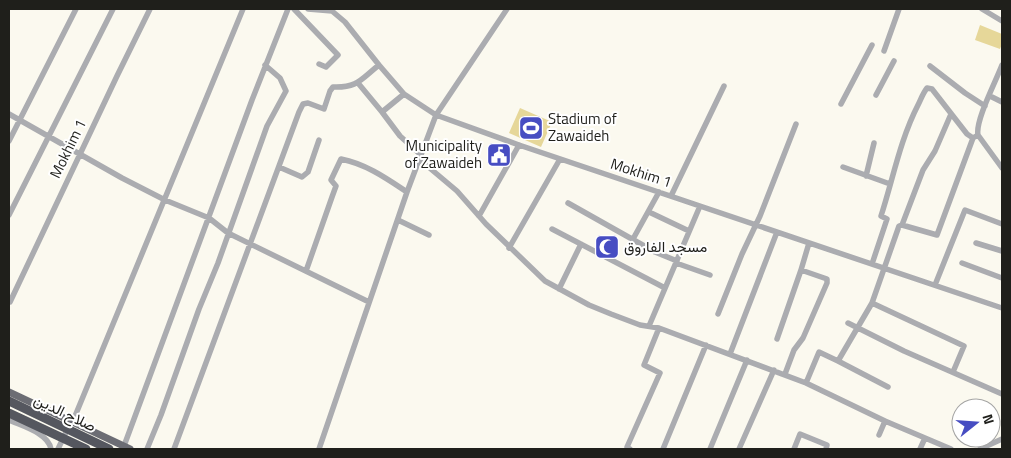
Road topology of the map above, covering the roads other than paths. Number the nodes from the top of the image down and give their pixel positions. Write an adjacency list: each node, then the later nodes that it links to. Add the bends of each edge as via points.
1 (76, 9): 33 (street)
2 (113, 9): 35 (street)
3 (150, 9): 41 (street, Mokhim 1)
4 (243, 9): 52 (street)
5 (288, 9): 17 (street)
6 (294, 9): 16 (street, via 338,56 326,67)
7 (308, 9): 11 (street, Mokhim 1)
8 (507, 9): 32 (street)
9 (899, 9): 14 (street)
10 (982, 9): 12 (street)
11 (332, 10): 18 (street, Mokhim 1, via 346,22)
12 (1002, 21)
13 (872, 45): 27 (street)
14 (884, 51)
15 (894, 61): 24 (street)
16 (319, 64)
17 (265, 65): 58 (street); 65 (street, via 280,78 286,92 267,126)
18 (378, 65): 21 (street); 23 (street, Mokhim 1)
19 (1002, 65): 25 (street)
20 (930, 66): 28 (street)
21 (358, 83): 29 (street); 44 (street, via 334,87 324,109 303,104)
22 (724, 86): 51 (street)
23 (404, 94): 29 (street); 32 (street, Mokhim 1)
24 (876, 95)
25 (990, 96): 26 (street); 28 (street)
26 (1002, 102)
27 (841, 104)
28 (985, 106): 36 (street)
29 (382, 112): 42 (street)
30 (9, 114): 33 (street)
31 (951, 114): 36 (street, via 967,134); 48 (street, via 932,89 923,92 909,123); 61 (street, via 923,170)
32 (436, 115): 40 (street, Mokhim 1); 42 (street)
33 (20, 119): 35 (street); 37 (street)
34 (796, 124): 60 (street)
35 (48, 137): 41 (street); 56 (street)
36 (976, 137): 46 (street); 61 (street, via 937,235)
37 (9, 140)
38 (319, 140): 44 (street, via 308,172 302,177)
39 (874, 142): 47 (street)
40 (519, 145): 43 (street, Mokhim 1); 57 (street)
41 (80, 154): 52 (street); 86 (street, Mokhim 1)
42 (420, 157): 49 (street); 57 (street)
43 (560, 159): 50 (street, Mokhim 1); 73 (street)
44 (279, 167): 69 (street)
45 (843, 167): 47 (street)
46 (1002, 168)
47 (866, 176): 48 (street)
48 (890, 184): 77 (street, via 881,216 887,219)
49 (407, 192): 59 (street); 80 (street, via 380,174 341,159 331,180 336,186)
50 (659, 192): 51 (street, Mokhim 1); 55 (street)
51 (671, 196): 54 (street, Mokhim 1)
52 (165, 200): 58 (street); 110 (street)
53 (568, 203): 68 (street)
54 (700, 206): 60 (street, Mokhim 1); 64 (street)
55 (649, 212): 64 (street); 68 (street)
56 (9, 215)
57 (479, 216): 73 (street)
58 (209, 218): 65 (street); 115 (street)
59 (398, 220): 67 (street); 87 (street)
60 (755, 224): 66 (street, Mokhim 1); 90 (street)
61 (902, 224): 78 (street)
62 (1002, 224): 83 (street, via 965,210)
63 (552, 229): 71 (street)
64 (689, 230): 75 (street)
65 (228, 232): 69 (street); 121 (street)
66 (777, 232): 70 (street, Mokhim 1); 97 (street)
67 (429, 235)
68 (633, 239): 75 (street)
69 (251, 243): 80 (street); 122 (street)
70 (809, 243): 77 (street, Mokhim 1); 79 (street)
71 (581, 244): 84 (street); 85 (street)
72 (976, 244): 74 (street)
73 (509, 248): 85 (street, via 545,282)
74 (1002, 251)
75 (677, 262): 81 (street); 84 (street)
76 (962, 263): 82 (street)
77 (872, 264): 78 (street, Mokhim 1)
78 (885, 268): 83 (street, Mokhim 1); 88 (street)
79 (802, 270): 95 (street); 102 (street, via 821,276 827,282)
80 (306, 271): 87 (street)
81 (710, 275)
82 (1002, 278)
83 (935, 286): 89 (street, Mokhim 1)
84 (665, 288): 92 (street)
85 (559, 289): 92 (street, via 603,311)
86 (10, 302)
87 (370, 302): 123 (street)
88 (872, 304): 94 (street); 101 (street, via 964,346)
89 (1002, 308)
90 (718, 314)
91 (848, 323): 94 (street)
92 (649, 326): 93 (street)
93 (659, 328): 96 (street); 124 (street, via 644,365 660,372 627,447)
94 (858, 328): 99 (street); 101 (street)
95 (777, 339)
96 (706, 345): 97 (street); 125 (street)
97 (730, 354): 98 (street)
98 (747, 360): 100 (street); 126 (street)
99 (838, 361): 103 (street, via 819,352); 104 (street)
100 (774, 370): 102 (street); 127 (street)
101 (953, 372): 106 (street)
102 (785, 374): 103 (street)
103 (806, 383): 111 (street)
104 (888, 387)
105 (9, 392): 110 (main road)
106 (1002, 394)
107 (9, 401): 112 (highway, صلاح الدين)
108 (9, 413): 112 (highway, صلاح الدين)
109 (9, 420): 116 (street, via 43,437)
110 (72, 421): 115 (main road)
111 (885, 421): 113 (street); 114 (street)
112 (62, 433): 116 (street); 117 (street); 119 (highway, صلاح الدين); 120 (highway, صلاح الدين)
113 (879, 435)
114 (925, 438): 130 (street); 131 (street)
115 (127, 448)
116 (52, 449)
117 (59, 449): 118 (street)
118 (66, 449)
119 (86, 449)
120 (109, 449)
121 (147, 449)
122 (174, 449)
123 (319, 449)
124 (630, 449)
125 (663, 449)
126 (710, 449)
127 (739, 449)
128 (794, 449): 129 (street, via 800,434 827,445)
129 (826, 449)
130 (920, 449)
131 (951, 449)

